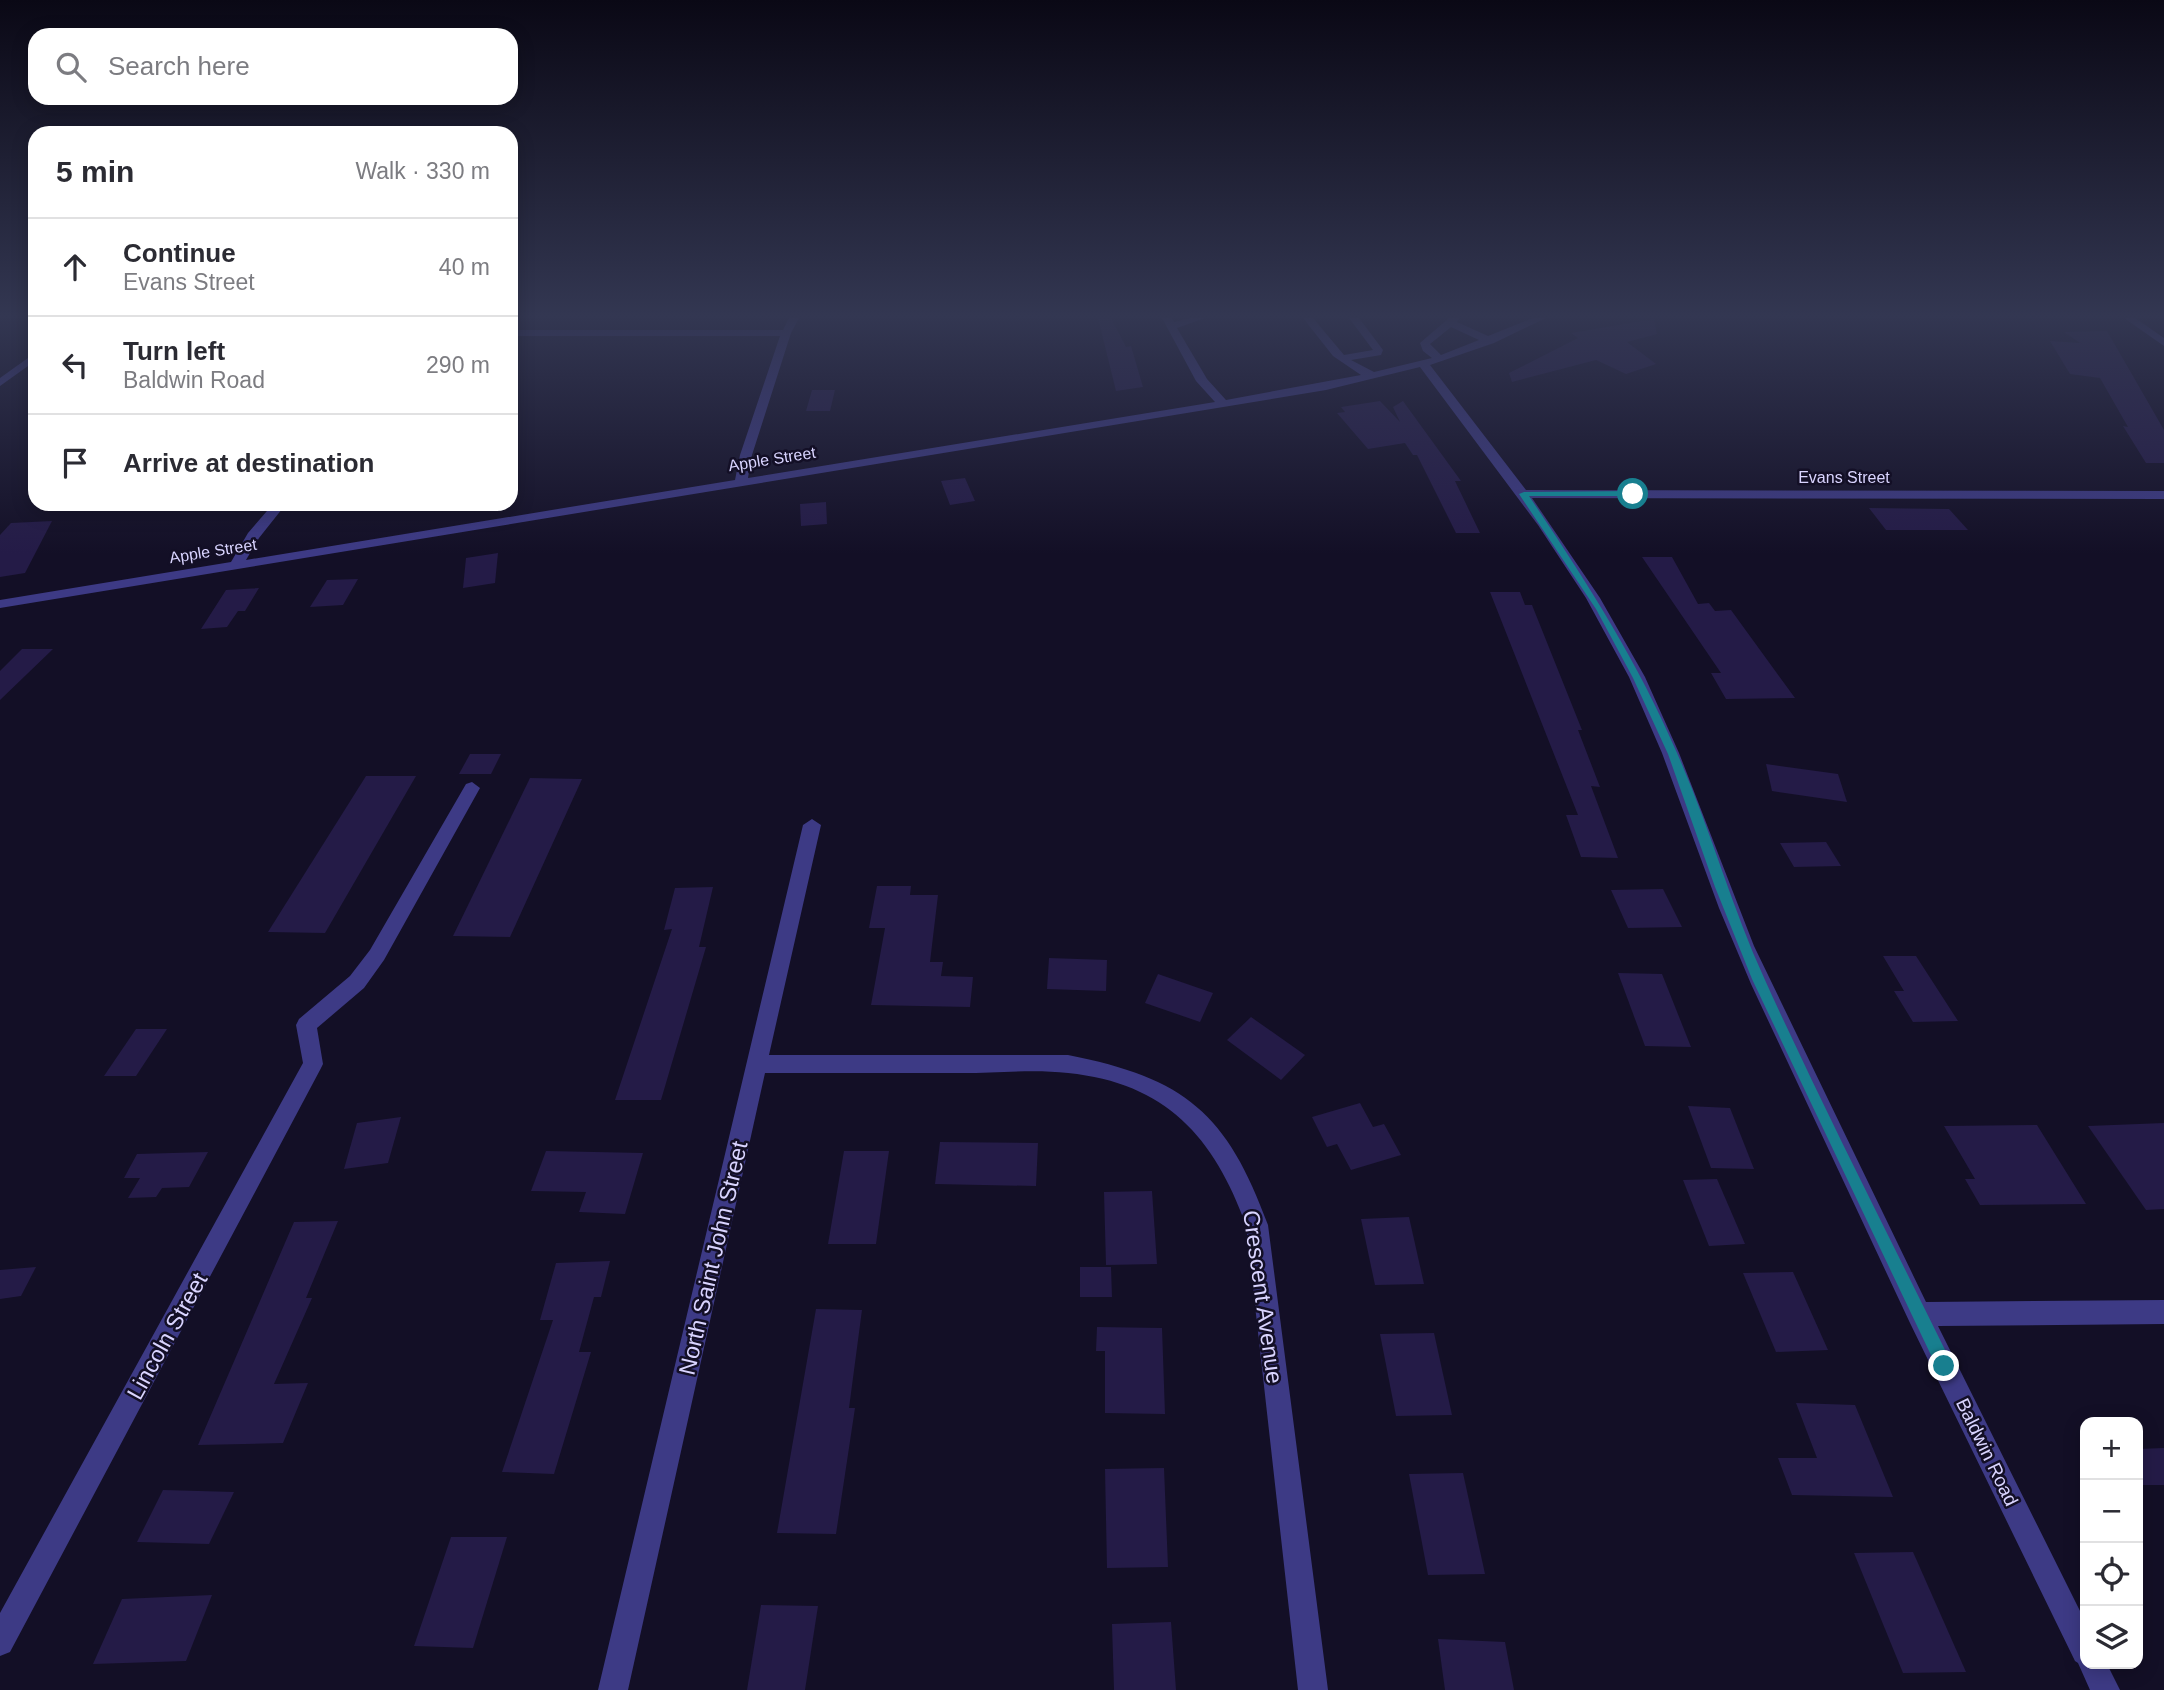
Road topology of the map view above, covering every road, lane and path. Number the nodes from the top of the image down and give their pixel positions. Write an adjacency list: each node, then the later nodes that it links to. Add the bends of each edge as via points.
1 (765, 397): 6 (street)
2 (1216, 397): 5 (street)
3 (1262, 397): 5 (street, Apple Street)
4 (1450, 397): 7 (street, Baldwin Road)
5 (1223, 404): 6 (street, Apple Street)
6 (741, 482): 10 (street, Apple Street)
7 (1524, 494): 8 (street, Evans Street); 16 (street, Baldwin Road, via 1600,609 1637,678 1673,754 1758,979)
8 (2164, 495)
9 (274, 511): 10 (street)
10 (236, 565): 11 (street, Apple Street)
11 (0, 604)
12 (472, 788): 18 (street, Lincoln Street, via 377,956 357,982 306,1025 313,1065)
13 (812, 825): 14 (street, North Saint John Street)
14 (758, 1065): 20 (street, North Saint John Street); 21 (street, Crescent Avenue, via 1068,1064 1140,1081 1203,1123 1227,1152 1245,1186 1257,1225)
15 (2164, 1312): 16 (street)
16 (1919, 1314): 17 (street, Baldwin Road)
17 (2080, 1641)
18 (0, 1642)
19 (2094, 1669): 22 (street)
20 (613, 1690)
21 (1313, 1690)
22 (2105, 1690)

